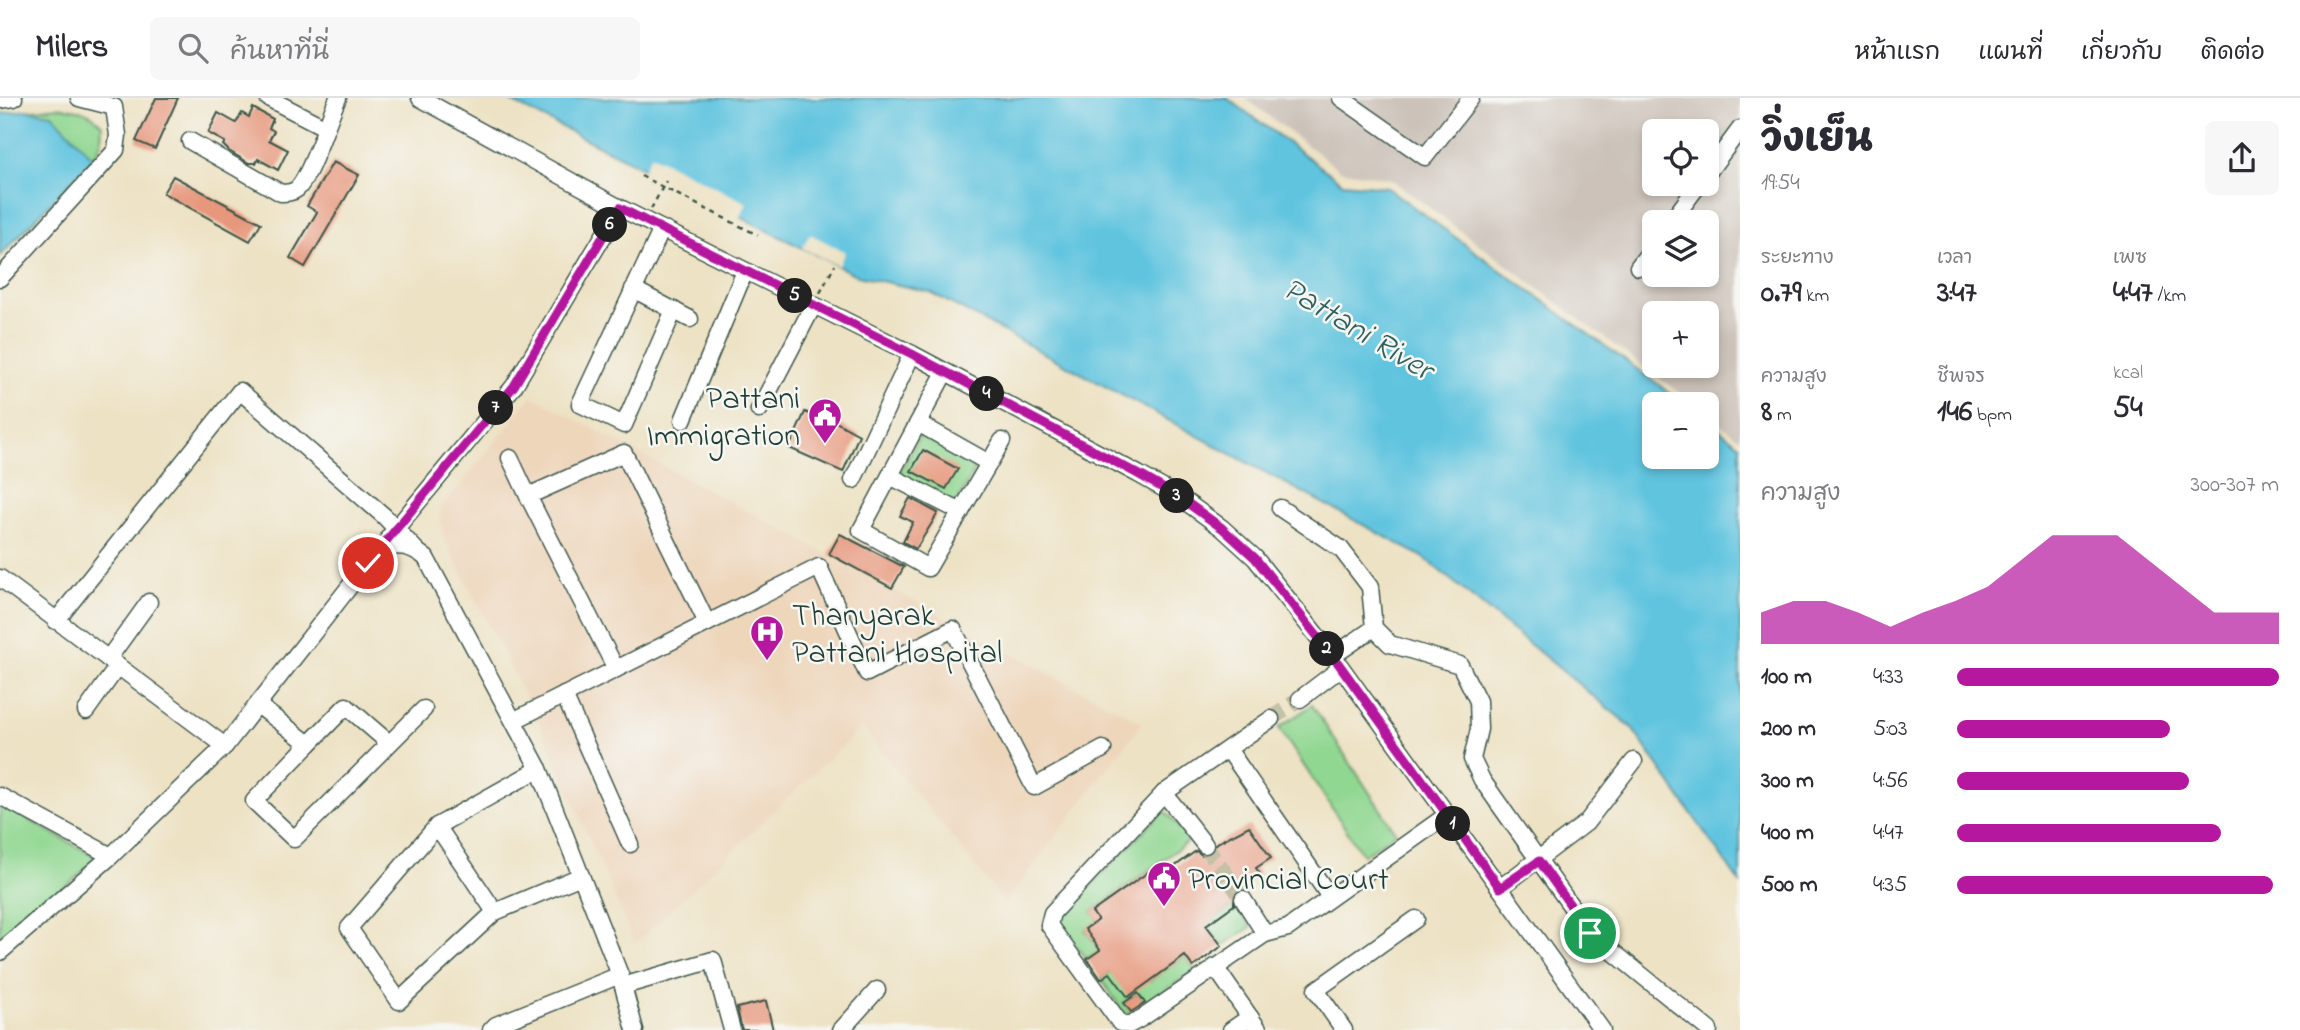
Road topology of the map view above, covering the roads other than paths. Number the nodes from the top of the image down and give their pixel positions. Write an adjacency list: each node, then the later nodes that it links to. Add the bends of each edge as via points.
1 (14, 98): 8 (street)
2 (79, 98): 9 (street)
3 (268, 98): 10 (street)
4 (338, 98): 10 (street)
5 (420, 98): 14 (street)
6 (1340, 98): 7 (street, via 1425,157)
7 (1471, 98)
8 (0, 100)
9 (114, 103): 19 (street, via 116,150)
10 (324, 127): 12 (street, via 308,172 290,193 281,193)
11 (1740, 129): 13 (street)
12 (190, 141)
13 (1719, 157)
14 (620, 208): 15 (street); 37 (street, via 514,386)
15 (662, 229): 18 (street); 20 (street)
16 (1642, 262): 17 (street)
17 (1638, 267)
18 (745, 271): 21 (street); 27 (street)
19 (0, 278)
20 (633, 289): 22 (street); 22 (street, via 580,404 624,425)
21 (813, 306): 24 (street); 26 (street)
22 (674, 310): 23 (street)
23 (690, 319)
24 (912, 354): 25 (street); 33 (street)
25 (945, 372): 28 (street); 45 (street, via 1138,474 1222,528 1255,558)
26 (759, 411)
27 (684, 420)
28 (918, 424): 31 (street); 32 (street)
29 (1002, 441): 31 (street)
30 (510, 458): 34 (street)
31 (989, 463): 36 (street)
32 (890, 476): 36 (street); 36 (street, via 861,530 928,568)
33 (853, 480)
34 (528, 496): 43 (street, via 624,453); 47 (street)
35 (1280, 508): 44 (street, via 1341,549 1370,587)
36 (961, 512)
37 (395, 528): 38 (street); 39 (street); 42 (street, via 240,391)
38 (417, 551): 39 (street, via 396,545); 54 (street, via 426,558)
39 (375, 554): 50 (street)
40 (0, 578): 42 (street)
41 (149, 602): 46 (street)
42 (56, 621): 46 (street)
43 (707, 623): 47 (street); 59 (street, via 818,567 867,673 953,629 1034,787)
44 (1374, 628): 45 (street); 69 (street, via 1390,645 1460,665 1478,701 1479,729 1472,759)
45 (1337, 662): 49 (street); 64 (street)
46 (113, 663): 52 (street); 57 (street)
47 (616, 669): 48 (street)
48 (564, 695): 54 (street); 66 (street)
49 (1300, 699)
50 (259, 706): 56 (street); 57 (street)
51 (424, 709): 55 (street)
52 (86, 711)
53 (1271, 719): 58 (street)
54 (515, 720): 61 (street)
55 (389, 743): 56 (street, via 346,706); 56 (street, via 294,839 254,801)
56 (309, 744)
57 (225, 747): 68 (street)
58 (1228, 749): 62 (street); 72 (street)
59 (1103, 750)
60 (1634, 761): 69 (street, via 1586,823)
61 (539, 769): 65 (street); 70 (street)
62 (1164, 793): 67 (street); 78 (street, via 1052,912 1049,925 1120,1023 1129,1025 1142,1018)
63 (0, 796): 68 (street)
64 (1447, 815): 71 (street); 72 (street)
65 (438, 826): 74 (street); 74 (street, via 349,928 399,1002)
66 (630, 844)
67 (1205, 845)
68 (111, 856): 77 (street)
69 (1539, 861): 71 (street); 89 (street, via 1590,933)
70 (581, 876): 74 (street); 79 (street)
71 (1500, 888): 88 (street)
72 (1330, 897): 76 (street, via 1288,928)
73 (1242, 899): 76 (street)
74 (495, 912)
75 (1416, 919): 87 (street, via 1316,990)
76 (1265, 934): 78 (street)
77 (0, 951)
78 (1215, 967): 81 (street)
79 (622, 981): 82 (street); 83 (street); 84 (street, via 713,960)
80 (877, 990): 85 (street)
81 (1254, 1023): 86 (street)
82 (495, 1028)
83 (635, 1030)
84 (732, 1030)
85 (841, 1030)
86 (1231, 1030)
87 (1344, 1030)
88 (1602, 1030)
89 (1709, 1030)

